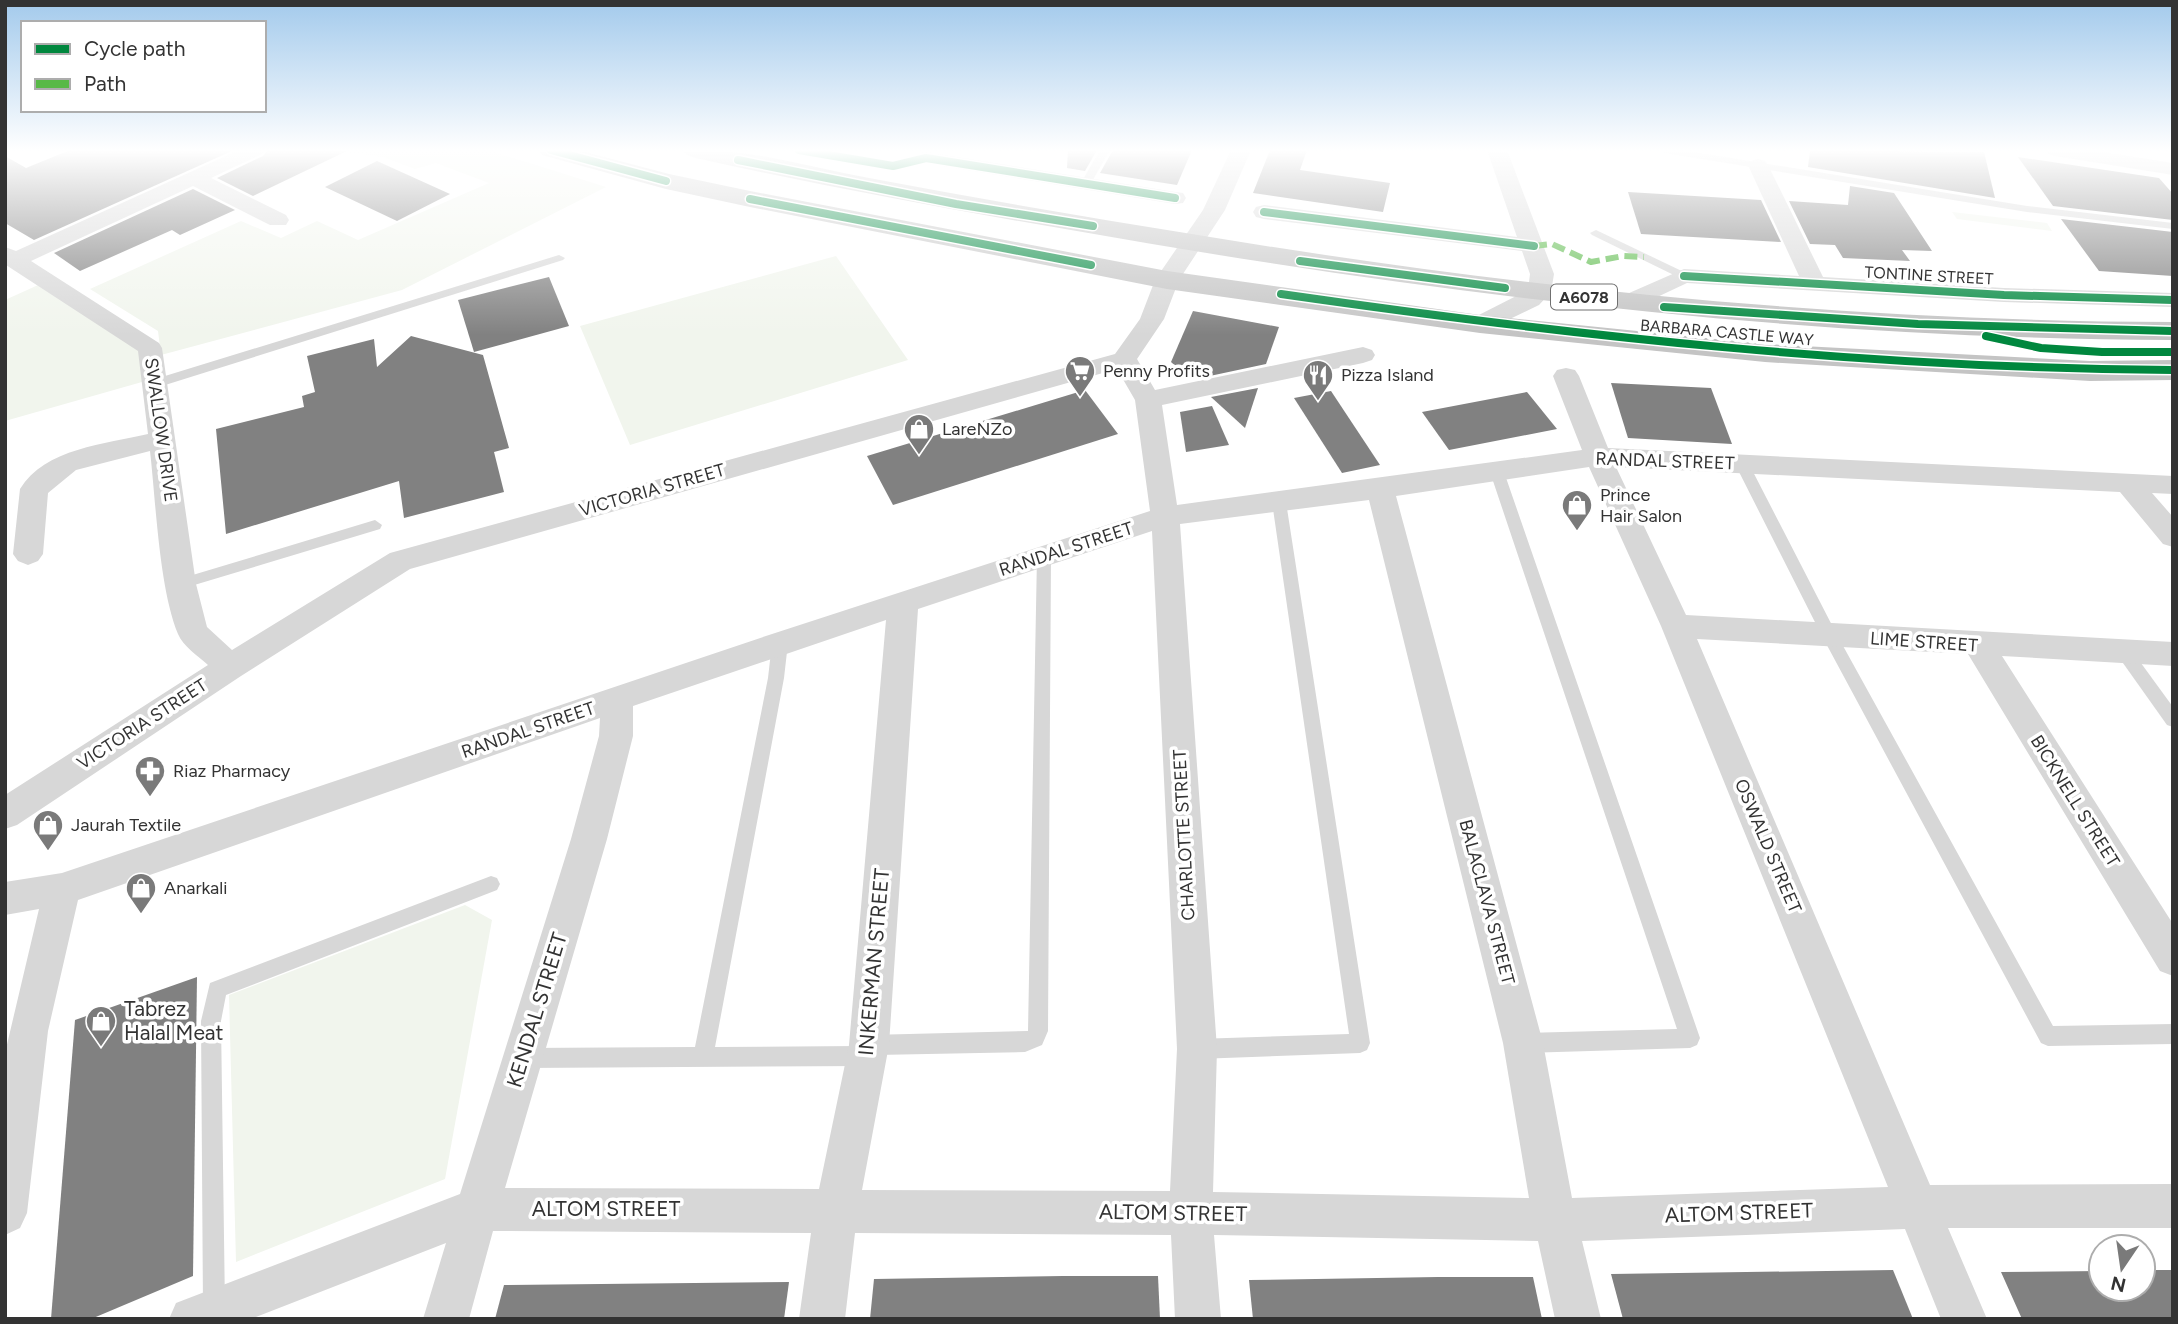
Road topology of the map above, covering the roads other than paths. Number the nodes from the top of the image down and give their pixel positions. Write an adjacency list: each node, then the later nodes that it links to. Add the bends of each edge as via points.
1 (118, 212): 18 (street)
2 (262, 212): 12 (street)
3 (821, 212): 17 (highway, BARBARA CASTLE WAY / A6078)
4 (876, 212): 17 (highway, via 936,223)
5 (978, 212): 20 (highway, A6078, via 1013,224 1160,251)
6 (1004, 212): 15 (highway, BARBARA CASTLE WAY / A6078)
7 (1213, 212): 15 (street)
8 (1264, 212): 16 (street, via 1302,227)
9 (1521, 212): 16 (street)
10 (1780, 212): 22 (street)
11 (2051, 212): 13 (lane)
12 (278, 220)
13 (2173, 226)
14 (1596, 233): 21 (lane)
15 (1194, 243): 20 (street); 23 (highway, BARBARA CASTLE WAY / A6078)
16 (1534, 246): 23 (street, via 1542,274)
17 (1018, 251): 20 (highway, BARBARA CASTLE WAY / A6078)
18 (10, 257): 34 (street, SWALLOW DRIVE, via 150,348)
19 (559, 258): 34 (lane)
20 (1172, 272): 26 (highway, BARBARA CASTLE WAY / A6078); 31 (street, via 1152,319)
21 (1684, 276): 22 (street, TONTINE STREET); 25 (street, TONTINE STREET)
22 (1815, 285): 24 (street, TONTINE STREET)
23 (1539, 292): 25 (highway, BARBARA CASTLE WAY / A6078); 26 (street)
24 (2173, 300)
25 (1628, 302): 27 (highway, BARBARA CASTLE WAY / A6078, via 1815,320)
26 (1480, 324): 32 (highway, BARBARA CASTLE WAY / A6078, via 1765,353 2090,371)
27 (1945, 326): 28 (highway, BARBARA CASTLE WAY / A6078); 29 (highway, A6078, via 2041,348)
28 (2173, 331)
29 (2173, 352)
30 (1363, 355): 35 (street, via 1330,350)
31 (1124, 359): 35 (street, CHARLOTTE STREET); 57 (street, VICTORIA STREET, via 400,561)
32 (2173, 370)
33 (1566, 376): 37 (street, OSWALD STREET)
34 (157, 383): 36 (street, SWALLOW DRIVE)
35 (1148, 400): 44 (street, CHARLOTTE STREET)
36 (163, 439): 47 (street, via 67,463 34,489); 49 (street, SWALLOW DRIVE)
37 (1598, 457): 38 (street, RANDAL STREET); 39 (street, RANDAL STREET); 51 (street, OSWALD STREET)
38 (1742, 464): 40 (street, RANDAL STREET); 52 (lane)
39 (1497, 472): 42 (street, RANDAL STREET); 67 (lane, via 1690,1038)
40 (2128, 483): 41 (street, RANDAL STREET); 46 (street)
41 (2173, 485)
42 (1380, 489): 43 (street, RANDAL STREET); 67 (street, BALACLAVA STREET)
43 (1279, 502): 44 (street, RANDAL STREET); 68 (lane, via 1360,1043)
44 (1165, 516): 48 (street, RANDAL STREET); 68 (street, CHARLOTTE STREET)
45 (375, 526): 49 (lane)
46 (2173, 537)
47 (28, 554)
48 (1044, 556): 50 (street, RANDAL STREET); 69 (lane, via 1038,1031 1026,1042)
49 (181, 584): 57 (street, SWALLOW DRIVE, via 193,633)
50 (903, 603): 53 (street, RANDAL STREET); 69 (street, INKERMAN STREET)
51 (1676, 626): 52 (street, LIME STREET); 73 (street, OSWALD STREET)
52 (1830, 636): 54 (street, LIME STREET); 65 (lane, via 2048,1036)
53 (780, 643): 58 (street, RANDAL STREET); 70 (lane)
54 (1978, 645): 55 (street, LIME STREET); 64 (street, BICKNELL STREET)
55 (2124, 652): 56 (street, LIME STREET); 59 (lane)
56 (2173, 654)
57 (230, 667): 60 (street, VICTORIA STREET)
58 (617, 700): 62 (street, RANDAL STREET); 71 (street, KENDAL STREET, via 617,736)
59 (2173, 720)
60 (5, 814)
61 (491, 884): 79 (lane, via 217,989 211,1021)
62 (62, 889): 63 (street, RANDAL STREET); 66 (street)
63 (5, 899)
64 (2173, 958)
65 (2173, 1034)
66 (17, 1036): 72 (street)
67 (1523, 1043): 78 (street, BALACLAVA STREET)
68 (1197, 1049): 77 (street, CHARLOTTE STREET)
69 (868, 1050): 70 (lane); 76 (street, INKERMAN STREET)
70 (703, 1056): 71 (lane)
71 (522, 1058): 75 (street, KENDAL STREET)
72 (6, 1192)
73 (1919, 1206): 74 (street, ALTOM STREET); 78 (street, ALTOM STREET); 84 (street, OSWALD STREET)
74 (2173, 1206)
75 (478, 1209): 76 (street, ALTOM STREET); 79 (street, ALTOM STREET); 80 (street, KENDAL STREET)
76 (836, 1210): 77 (street, ALTOM STREET); 81 (street, INKERMAN STREET)
77 (1191, 1213): 78 (street, ALTOM STREET); 82 (street, CHARLOTTE STREET)
78 (1555, 1220): 83 (street, BALACLAVA STREET)
79 (202, 1316)
80 (446, 1319)
81 (822, 1319)
82 (1198, 1319)
83 (1578, 1319)
84 (1964, 1319)

